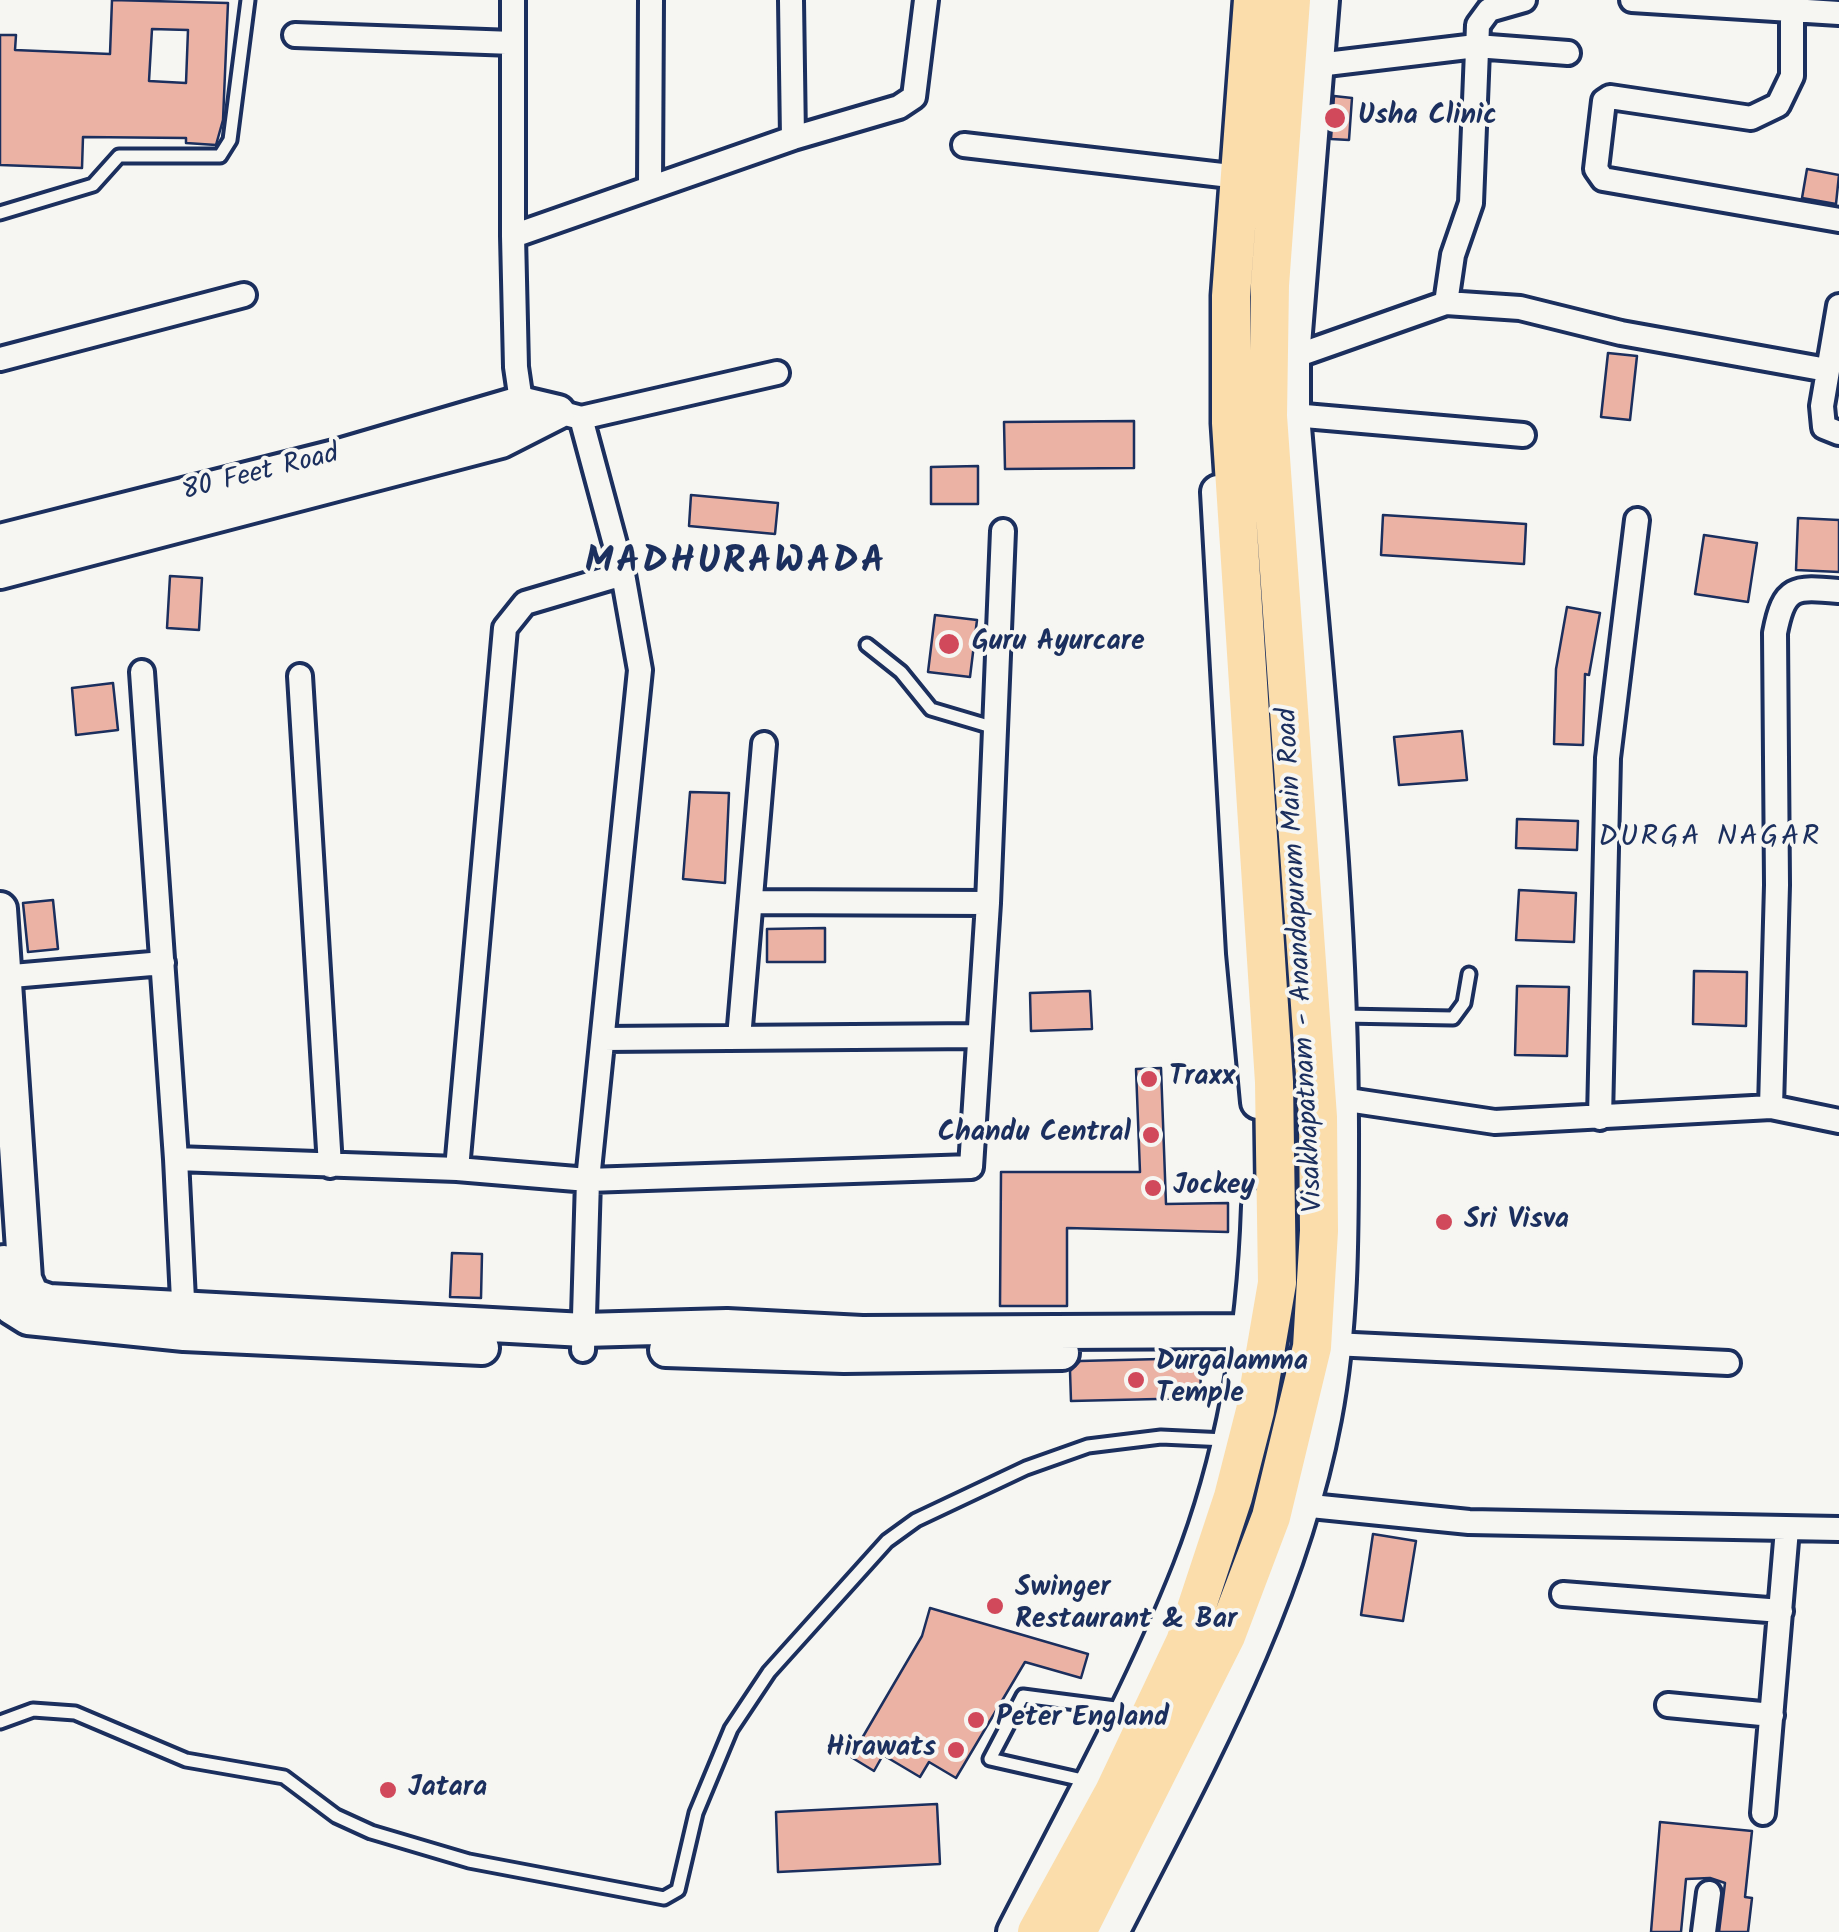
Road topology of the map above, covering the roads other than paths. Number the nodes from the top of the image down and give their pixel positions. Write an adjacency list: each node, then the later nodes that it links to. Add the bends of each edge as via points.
1 (248, 0): 23 (lane, via 230,140 220,156 118,156 93,185)
2 (513, 0): 15 (street)
3 (651, 0): 22 (street)
4 (790, 0): 19 (street)
5 (926, 0): 19 (street, via 918,88 908,103)
6 (1235, 0): 21 (street)
7 (1253, 0): 70 (main road, Visakhapatnam - Anandapuram Main Road, via 1231,296 1232,423 1274,1082 1277,1283)
8 (1291, 0): 88 (main road, Visakhapatnam - Anandapuram Main Road, via 1270,285 1268,416 1318,1117 1312,1347 1271,1517 1226,1636)
9 (1322, 0): 18 (street)
10 (1524, 0): 16 (street, via 1484,13)
11 (1632, 0): 12 (street)
12 (1792, 3): 13 (street); 24 (street, via 1792,76 1778,105 1751,118 1610,97 1604,101 1596,169 1603,179)
13 (1839, 12)
14 (294, 35): 15 (street)
15 (513, 43): 25 (street)
16 (1476, 46): 17 (street); 18 (street); 27 (street, via 1471,202)
17 (1568, 54)
18 (1318, 65): 29 (street)
19 (794, 138): 22 (street)
20 (964, 145): 21 (street)
21 (1222, 175): 70 (street, via 1213,346 1222,595 1261,1141)
22 (650, 186): 25 (street)
23 (0, 212)
24 (1839, 220)
25 (513, 236): 35 (street)
26 (244, 294): 30 (street)
27 (1446, 304): 29 (street); 31 (street, via 1520,308)
28 (1839, 306): 31 (street)
29 (1293, 357): 34 (street)
30 (0, 359)
31 (1827, 370): 36 (street, via 1824,428)
32 (777, 374): 33 (street)
33 (569, 415): 35 (street); 42 (street)
34 (1293, 415): 37 (street); 55 (street, via 1337,918)
35 (523, 416): 40 (street, 80 Feet Road); 41 (street, via 501,442)
36 (1839, 434)
37 (1523, 435)
38 (1637, 520): 61 (street, via 1607,774)
39 (1002, 530): 47 (street)
40 (0, 542)
41 (0, 572)
42 (623, 574): 58 (street, via 640,670); 65 (street, via 525,603 505,628)
43 (1839, 591): 60 (street, via 1790,592 1775,633)
44 (867, 645): 47 (lane, via 931,709)
45 (142, 672): 52 (street)
46 (300, 676): 64 (street)
47 (995, 728): 50 (street)
48 (764, 744): 49 (street)
49 (752, 902): 50 (street); 57 (street)
50 (988, 903): 56 (street)
51 (0, 909): 54 (street)
52 (162, 962): 54 (street); 63 (street)
53 (1469, 974): 55 (lane, via 1453,1018)
54 (3, 977): 68 (street, via 27,1289 49,1301)
55 (1339, 1016): 59 (street)
56 (979, 1036): 57 (street); 66 (street, via 970,1167)
57 (739, 1038): 58 (street)
58 (603, 1039): 66 (street)
59 (1341, 1098): 61 (street, via 1495,1122); 71 (street)
60 (1771, 1107): 61 (street); 62 (street)
61 (1600, 1118)
62 (1839, 1121)
63 (176, 1159): 64 (street); 68 (street)
64 (330, 1166): 65 (street)
65 (457, 1169): 66 (street)
66 (588, 1180): 69 (street)
67 (0, 1196): 68 (street, via 12,1308 28,1318)
68 (184, 1322): 69 (street, via 373,1346)
69 (584, 1340): 70 (street, via 844,1356)
70 (1258, 1343): 73 (street); 87 (main road, Visakhapatnam - Anandapuram Main Road, via 1233,1497 1185,1642)
71 (1333, 1344): 72 (street); 74 (street, via 1324,1418)
72 (1728, 1364)
73 (1228, 1440): 80 (street, via 1190,1568); 82 (lane, via 1162,1436 1088,1446 916,1520 887,1541 769,1672 731,1729 696,1813 678,1890 664,1898 469,1861 371,1832 284,1778 186,1760 75,1712 33,1710)
74 (1301, 1504): 75 (street, via 1468,1522); 89 (street, via 1264,1624)
75 (1787, 1529): 76 (street); 78 (street)
76 (1839, 1529)
77 (1562, 1594): 78 (street)
78 (1781, 1612): 81 (street)
79 (1668, 1704): 81 (street)
80 (1125, 1709): 83 (street); 83 (lane, via 1023,1696 990,1759)
81 (1772, 1715): 84 (street)
82 (0, 1722)
83 (1092, 1782): 86 (street)
84 (1763, 1813)
85 (1709, 1894): 90 (street)
86 (1014, 1932)
87 (1038, 1932)
88 (1077, 1932)
89 (1112, 1932)
90 (1704, 1932)

